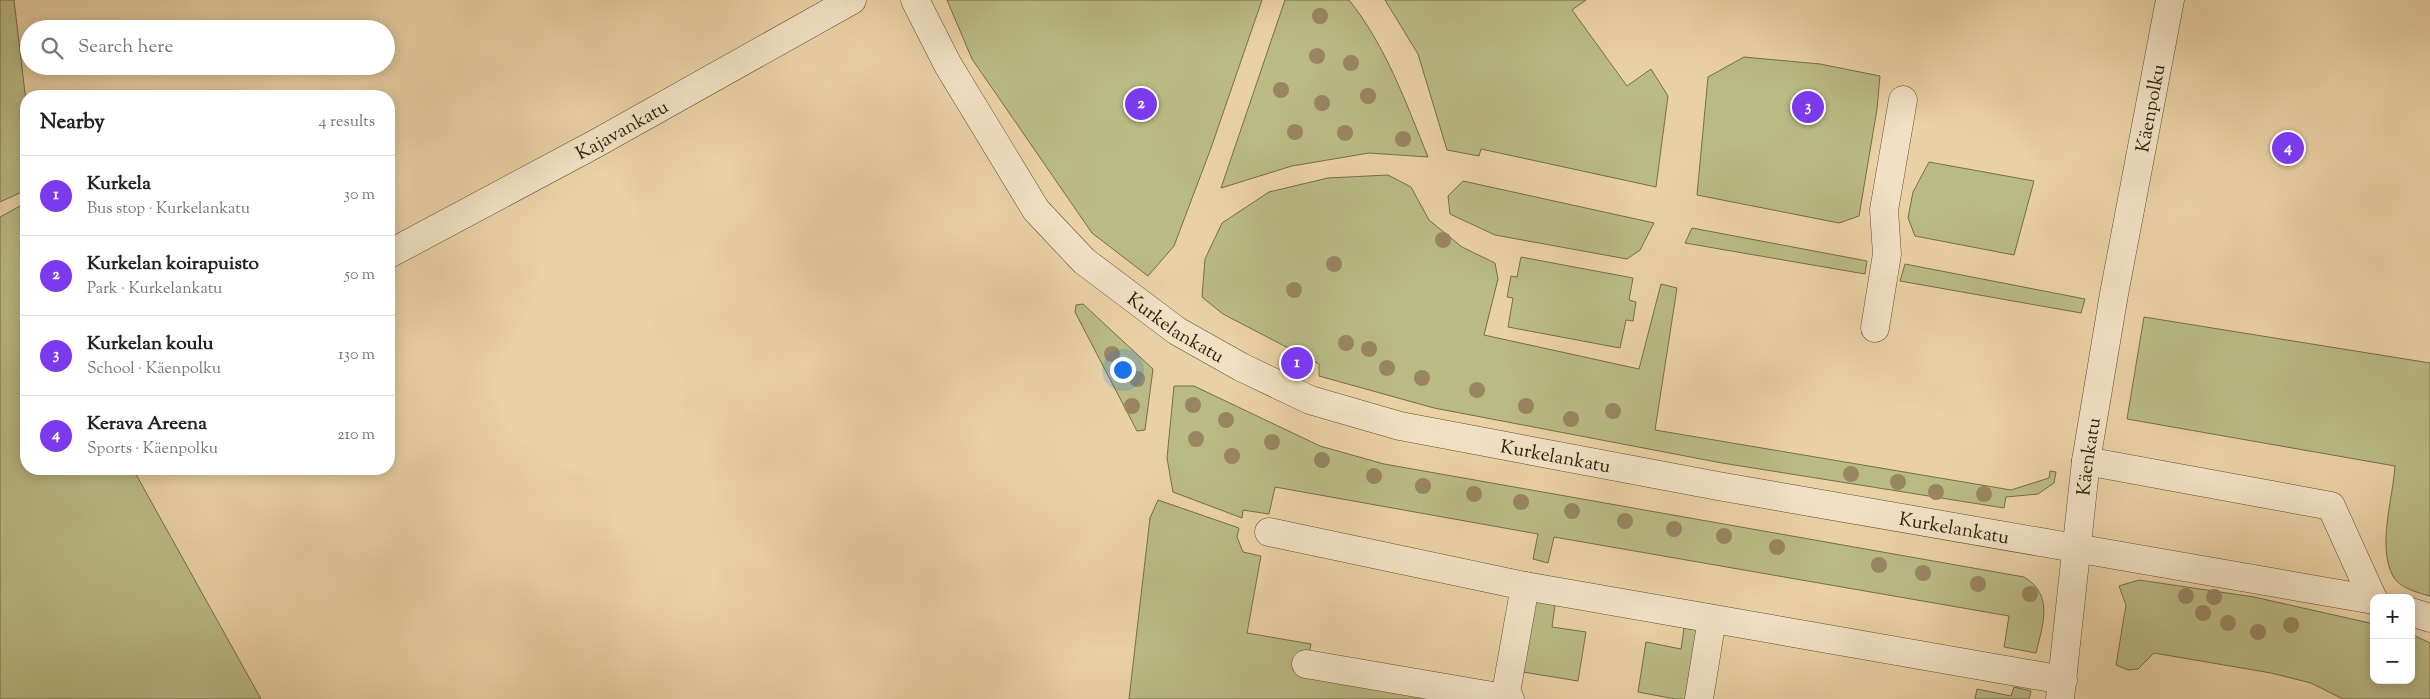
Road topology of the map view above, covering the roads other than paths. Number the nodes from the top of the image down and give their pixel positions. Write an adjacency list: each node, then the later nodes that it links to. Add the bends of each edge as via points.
1 (852, 0): 6 (street, Kajavankatu, via 595,144)
2 (915, 0): 10 (street, Kurkelankatu, via 948,66 1036,210 1084,261 1177,332 1310,400 1400,426 1718,486)
3 (2170, 0): 5 (street, Käenpolku)
4 (1903, 100): 7 (street, via 1884,210 1887,254)
5 (2129, 218): 8 (street, Käenkatu)
6 (395, 251)
7 (1875, 328)
8 (2086, 461): 10 (street, Käenkatu); 12 (street, via 2331,506)
9 (1269, 532): 11 (street)
10 (2076, 547): 13 (street, Kurkelankatu); 18 (street, Käenkatu)
11 (1525, 586): 16 (street); 19 (street)
12 (2370, 594)
13 (2370, 599)
14 (2415, 613): 15 (street)
15 (2430, 618)
16 (1712, 619): 18 (street); 20 (street)
17 (1306, 664): 19 (street)
18 (2062, 689)
19 (1508, 699)
20 (1699, 699)

